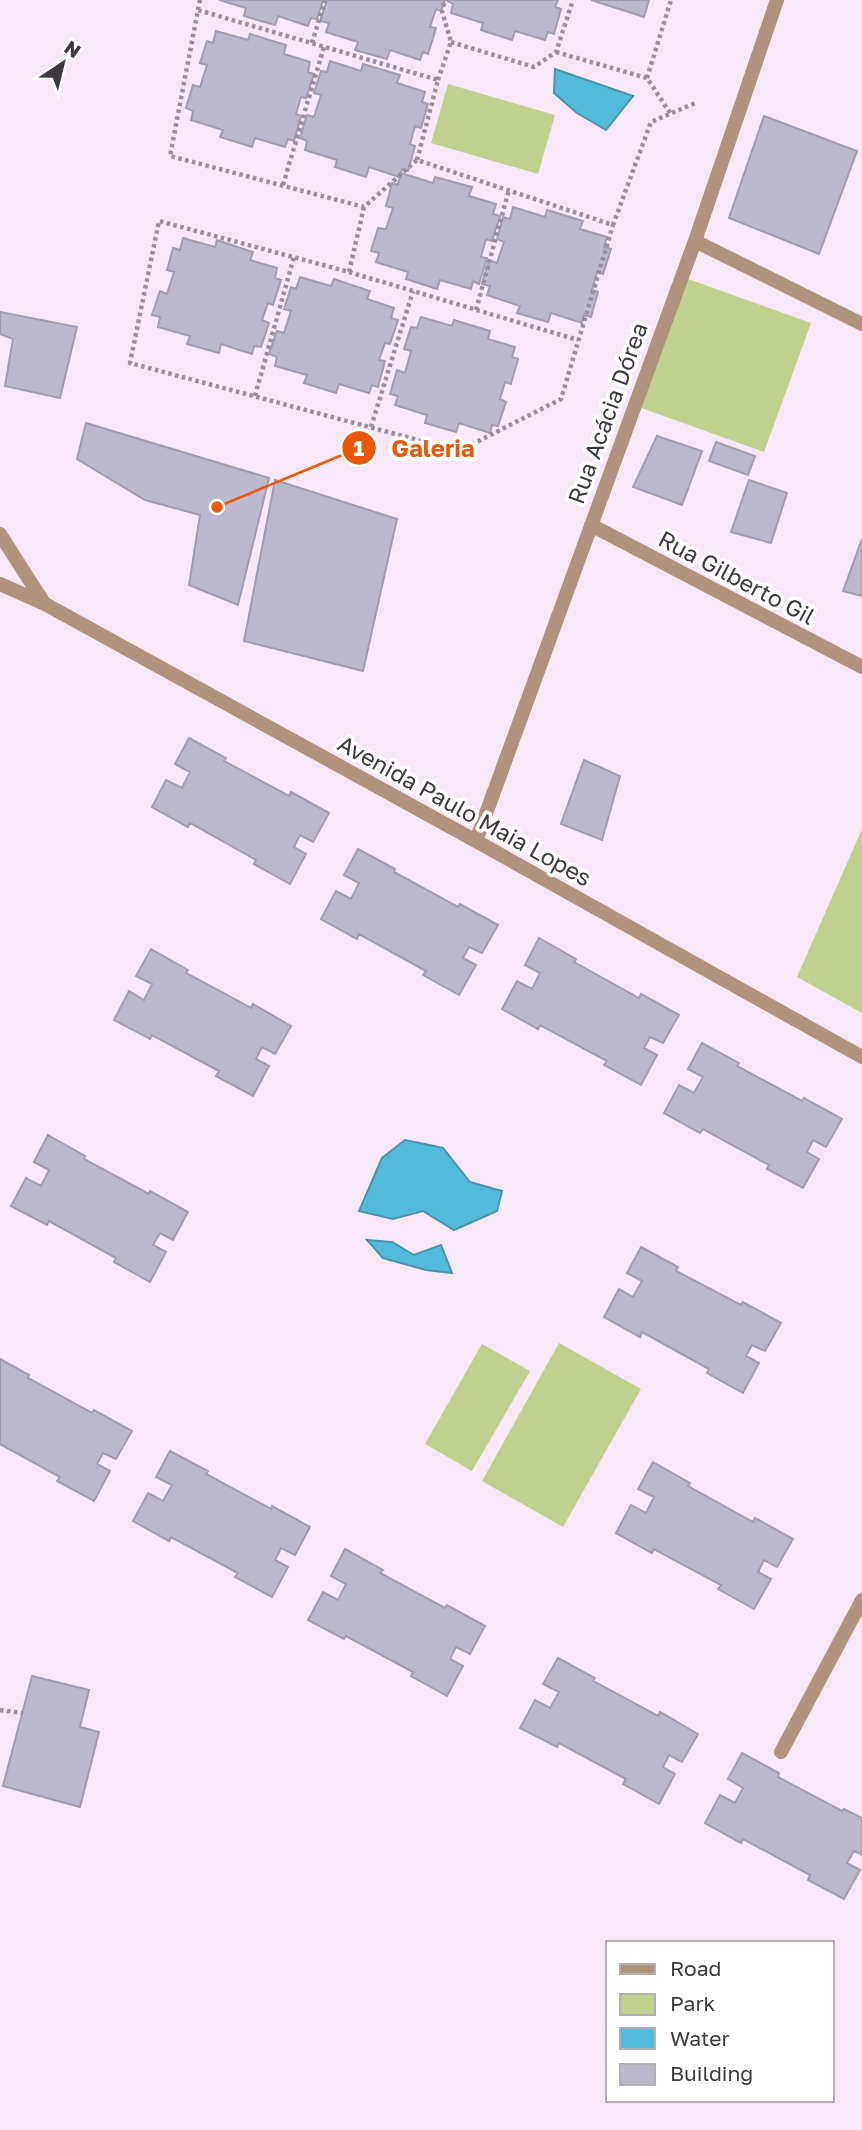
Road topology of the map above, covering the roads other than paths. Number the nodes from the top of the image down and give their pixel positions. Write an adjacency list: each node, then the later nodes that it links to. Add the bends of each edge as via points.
1 (777, 0): 2 (street, Rua Acácia Dórea)
2 (695, 241): 3 (street); 4 (street, Rua Acácia Dórea)
3 (862, 324)
4 (590, 526): 8 (street, Rua Gilberto Gil); 9 (street, Rua Acácia Dórea)
5 (0, 534): 7 (street, Avenida Paulo Maia Lopes)
6 (0, 584): 7 (street, Avenida Paulo Maia Lopes)
7 (45, 604): 9 (street, Avenida Paulo Maia Lopes)
8 (862, 667)
9 (476, 841): 10 (street, Avenida Paulo Maia Lopes)
10 (862, 1058)
11 (860, 1608): 12 (street)
12 (781, 1752)

